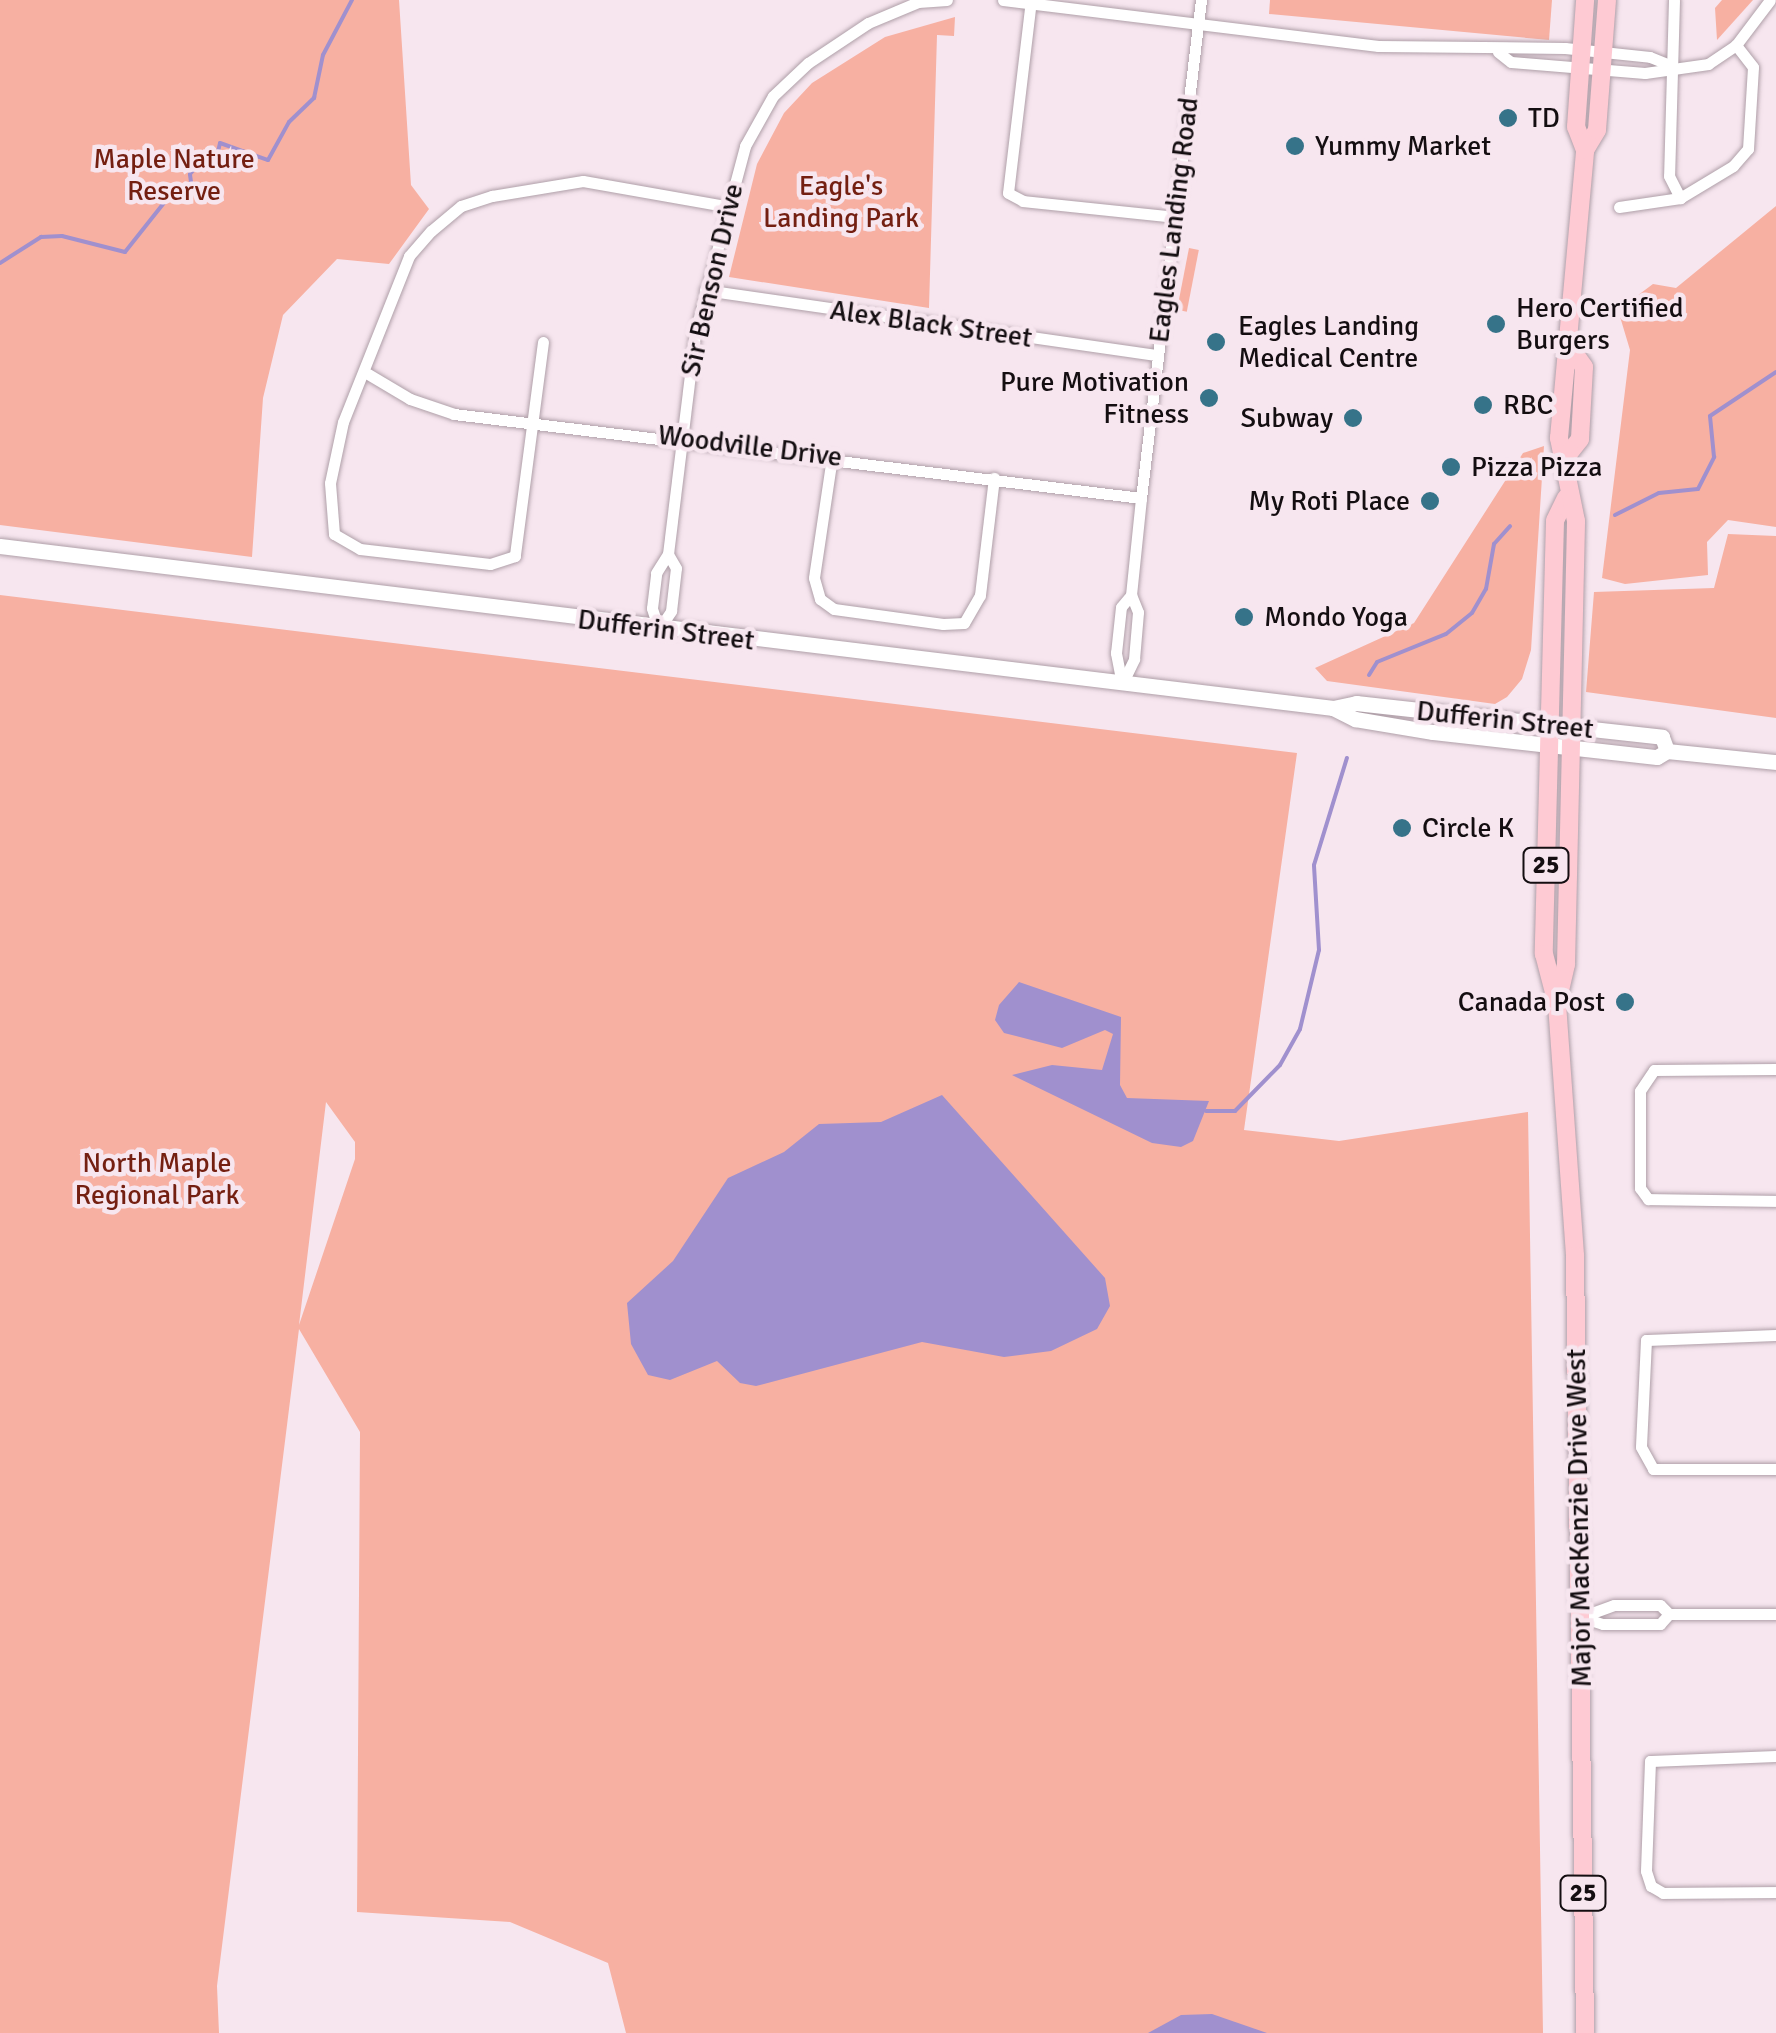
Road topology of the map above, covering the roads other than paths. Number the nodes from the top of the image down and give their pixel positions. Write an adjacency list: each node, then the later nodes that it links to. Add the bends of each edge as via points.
1 (947, 0): 16 (street, Sir Benson Drive, via 918,2 868,23 808,63 773,96 745,146)
2 (1002, 0): 8 (street)
3 (1201, 0): 9 (street, Eagles Landing Road)
4 (1585, 0): 11 (main road, Major MacKenzie Drive West / 25)
5 (1607, 0): 12 (main road, Major MacKenzie Drive West)
6 (1674, 0): 13 (street)
7 (1770, 0): 10 (street)
8 (1031, 2): 9 (street); 18 (street, via 1008,192 1021,201)
9 (1198, 24): 11 (street, via 1498,52 1514,45); 18 (street, Eagles Landing Road)
10 (1736, 45): 13 (street, via 1708,64); 15 (street, via 1753,67 1751,143 1736,163)
11 (1581, 58): 12 (street); 14 (main road, Major MacKenzie Drive West / 25, via 1576,127)
12 (1602, 60): 13 (street, via 1645,73); 14 (main road, Major MacKenzie Drive West, via 1598,130)
13 (1670, 65): 15 (street, via 1669,176)
14 (1585, 150): 28 (main road, Major MacKenzie Drive West / 25, via 1570,347 1563,364 1559,438)
15 (1680, 198): 17 (street)
16 (725, 206): 19 (street, Sir Benson Drive); 22 (street, via 584,181 461,206 409,256)
17 (1619, 207)
18 (1174, 217): 21 (street, Eagles Landing Road)
19 (705, 290): 21 (street, Alex Black Street); 24 (street, Sir Benson Drive)
20 (543, 342): 23 (street)
21 (1158, 355): 27 (street, Eagles Landing Road)
22 (368, 374): 23 (street, Woodville Drive, via 410,400 454,414); 23 (street, via 343,422 330,483 334,534 360,550 508,562 522,526)
23 (533, 423): 24 (street, Woodville Drive)
24 (682, 438): 25 (street, Woodville Drive); 30 (street, Sir Benson Drive)
25 (832, 456): 26 (street, Woodville Drive); 26 (street, via 814,578 820,599 834,609 944,624 964,622 980,594)
26 (994, 478): 27 (street, Woodville Drive)
27 (1141, 498): 32 (street, Eagles Landing Road, via 1131,595 1138,612 1134,659)
28 (1566, 498): 34 (main road, Major MacKenzie Drive West / 25, via 1554,521); 35 (main road, Major MacKenzie Drive West / 25, via 1576,520)
29 (0, 546): 31 (main road, Dufferin Street)
30 (668, 554): 31 (street, Sir Benson Drive, via 656,573); 31 (street, Sir Benson Drive, via 676,568 672,607)
31 (659, 630): 32 (main road, Dufferin Street)
32 (1122, 684): 33 (main road, Dufferin Street)
33 (1333, 708): 34 (main road, Dufferin Street, via 1356,704); 36 (main road, Dufferin Street, via 1355,720)
34 (1549, 724): 35 (main road, Dufferin Street); 36 (main road, Major MacKenzie Drive West / 25)
35 (1569, 727): 37 (main road, Major MacKenzie Drive West / 25); 38 (main road, Dufferin Street, via 1662,738)
36 (1548, 745): 37 (main road, Dufferin Street); 40 (main road, Major MacKenzie Drive West / 25, via 1544,954)
37 (1568, 747): 38 (main road, Dufferin Street, via 1657,757); 40 (main road, Major MacKenzie Drive West / 25, via 1566,964)
38 (1667, 751): 39 (main road, Dufferin Street)
39 (1776, 762)
40 (1557, 1004): 47 (main road, Major MacKenzie Drive West / 25, via 1574,1256)
41 (1776, 1070): 42 (street, via 1654,1070 1640,1091 1640,1188 1648,1199)
42 (1776, 1202)
43 (1776, 1335): 44 (street, via 1646,1340 1641,1454 1653,1469)
44 (1776, 1470)
45 (1670, 1614): 46 (street); 47 (street, via 1660,1624); 47 (street, via 1660,1605 1614,1605)
46 (1776, 1614)
47 (1581, 1618): 50 (main road, Major MacKenzie Drive West / 25)
48 (1776, 1756): 49 (street, via 1650,1761 1646,1871 1651,1886 1663,1892)
49 (1776, 1892)
50 (1585, 2033)

